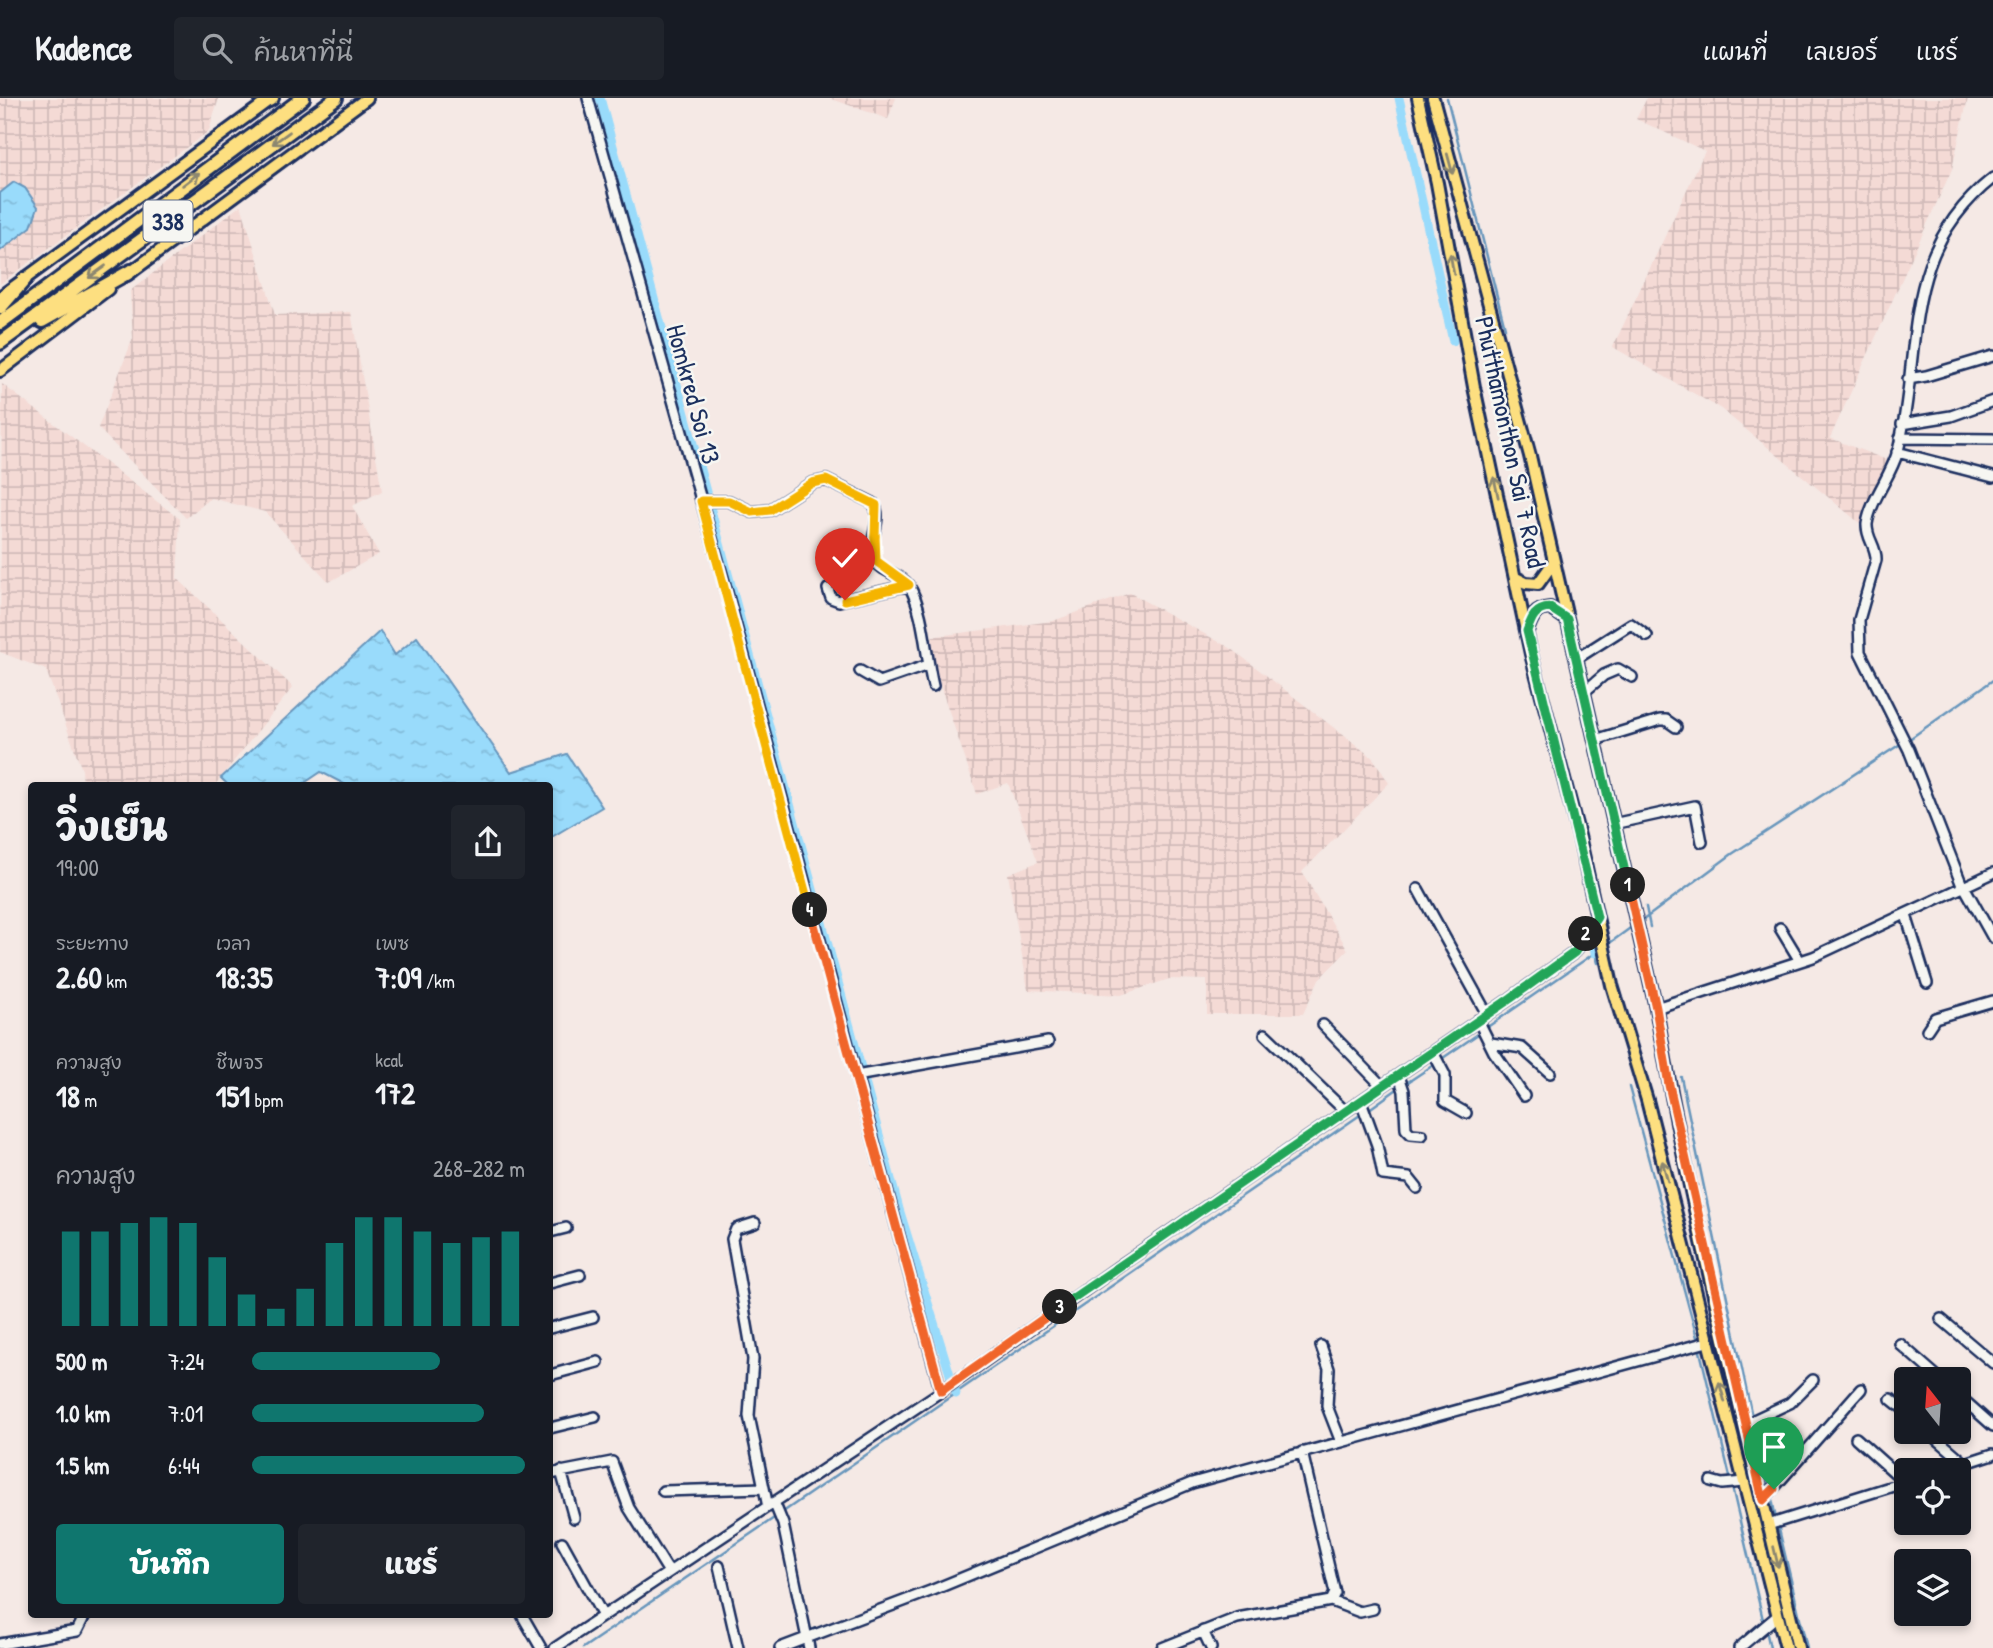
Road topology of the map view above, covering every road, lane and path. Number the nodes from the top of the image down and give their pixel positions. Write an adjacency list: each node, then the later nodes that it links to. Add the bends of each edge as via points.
1 (303, 98): 13 (highway, 338, one-way to 1)
2 (336, 98): 14 (highway, 338, one-way to 14)
3 (367, 98): 9 (main road)
4 (589, 98): 24 (street, Homkred Soi 13)
5 (1418, 98): 26 (main road, Phutthamonthon Sai 7 Road, one-way to 5)
6 (1433, 98): 25 (main road, Phutthamonthon Sai 7 Road, one-way to 25, via 1530,456)
7 (271, 99): 10 (main road)
8 (1993, 178): 17 (street, via 1959,208 1934,250 1916,319)
9 (131, 271): 14 (highway); 16 (main road)
10 (25, 279): 11 (main road); 12 (highway)
11 (0, 297)
12 (0, 308)
13 (0, 323)
14 (0, 344)
15 (1993, 356): 17 (street)
16 (0, 370)
17 (1908, 379): 19 (street)
18 (1993, 401): 19 (street, via 1951,416)
19 (1902, 424): 20 (street)
20 (1900, 438): 21 (street); 22 (street)
21 (1993, 439)
22 (1897, 452): 23 (street); 43 (street, via 1868,520 1867,532 1877,552 1858,635 1860,652 1902,733)
23 (1993, 477)
24 (707, 501): 27 (street, via 729,501 752,512 770,510 812,483 831,481 876,505 876,561); 62 (street, Homkred Soi 13)
25 (1553, 564): 26 (main road, via 1538,583); 29 (main road, Phutthamonthon Sai 7 Road)
26 (1516, 578): 30 (main road, Phutthamonthon Sai 7 Road)
27 (909, 585): 28 (street, via 839,601 831,598); 33 (street)
28 (828, 589)
29 (1567, 619): 30 (main road, via 1550,608 1540,609); 32 (main road, Phutthamonthon Sai 7 Road)
30 (1527, 631): 46 (main road, Phutthamonthon Sai 7 Road)
31 (1647, 636): 32 (street, via 1631,624)
32 (1576, 659): 37 (main road, Phutthamonthon Sai 7 Road)
33 (928, 665): 34 (street, via 879,682); 36 (street)
34 (860, 671)
35 (1632, 677): 37 (street, via 1618,669)
36 (933, 687)
37 (1584, 692): 39 (main road, Phutthamonthon Sai 7 Road)
38 (1676, 727): 39 (street, via 1660,720)
39 (1595, 740): 40 (main road, Phutthamonthon Sai 7 Road)
40 (1613, 824): 41 (street, via 1695,806); 52 (main road, Phutthamonthon Sai 7 Road)
41 (1702, 842)
42 (1993, 873): 43 (street)
43 (1964, 888): 45 (street); 48 (street)
44 (1418, 889): 53 (street)
45 (1906, 915): 49 (street); 50 (street)
46 (1597, 917): 53 (street, via 1575,952); 79 (main road, Phutthamonthon Sai 7 Road, one-way to 46, via 1647,1100)
47 (1780, 928): 49 (street)
48 (1993, 938)
49 (1800, 961): 52 (street)
50 (1927, 983)
51 (1993, 1000): 56 (street, via 1935,1018)
52 (1656, 1008): 93 (main road, Phutthamonthon Sai 7 Road, via 1669,1085)
53 (1488, 1014): 54 (street)
54 (1480, 1023): 58 (street); 60 (street)
55 (1323, 1025): 64 (street)
56 (1927, 1030)
57 (1265, 1034): 67 (street)
58 (1490, 1039): 61 (street, via 1522,1048); 65 (street)
59 (1048, 1042): 62 (street)
60 (1435, 1054): 63 (street); 68 (street, via 1442,1067 1445,1101)
61 (1550, 1073)
62 (863, 1075): 87 (street, Homkred Soi 13)
63 (1402, 1083): 64 (street); 69 (street, via 1406,1129)
64 (1382, 1087): 66 (street)
65 (1524, 1096)
66 (1364, 1108): 67 (street); 70 (street, via 1383,1175 1409,1178)
67 (1345, 1111): 87 (street)
68 (1466, 1113)
69 (1422, 1135)
70 (1417, 1188)
71 (755, 1223): 109 (street, via 736,1228 732,1239 753,1359 749,1416)
72 (566, 1227): 73 (street)
73 (553, 1231)
74 (580, 1275): 75 (street)
75 (553, 1282)
76 (593, 1317): 78 (street)
77 (1941, 1319): 83 (street)
78 (553, 1327)
79 (1702, 1344): 97 (street); 107 (main road, Phutthamonthon Sai 7 Road, one-way to 79)
80 (1900, 1344): 84 (street)
81 (1321, 1346): 97 (street, via 1329,1369 1327,1406)
82 (598, 1362): 85 (street)
83 (1993, 1363)
84 (1926, 1367)
85 (553, 1374)
86 (1813, 1380): 93 (street, via 1790,1403)
87 (945, 1389): 112 (street)
88 (1861, 1389): 111 (street)
89 (1891, 1399): 90 (street)
90 (1894, 1401)
91 (1971, 1407): 94 (street)
92 (595, 1417): 95 (street)
93 (1746, 1423): 111 (main road, Phutthamonthon Sai 7 Road)
94 (1993, 1426)
95 (553, 1427)
96 (1856, 1438): 104 (street)
97 (1341, 1442): 99 (street)
98 (1943, 1444): 101 (street)
99 (1302, 1452): 118 (street, via 1335,1592); 125 (street, via 1157,1495 933,1590)
100 (1993, 1454): 102 (street)
101 (1959, 1458)
102 (1971, 1461)
103 (561, 1471): 105 (street); 113 (street); 117 (street, via 612,1462 629,1507)
104 (1894, 1472)
105 (553, 1473)
106 (1711, 1481): 107 (street)
107 (1740, 1482): 123 (main road, Phutthamonthon Sai 7 Road)
108 (1894, 1486): 114 (street)
109 (764, 1488): 110 (street); 112 (street)
110 (663, 1491)
111 (1767, 1496): 114 (main road, Phutthamonthon Sai 7 Road)
112 (773, 1506): 117 (street); 125 (street, via 783,1524)
113 (574, 1518)
114 (1770, 1524): 136 (main road, Phutthamonthon Sai 7 Road, one-way to 136)
115 (562, 1542): 120 (street)
116 (719, 1566): 129 (street)
117 (668, 1572): 120 (street)
118 (1331, 1601): 119 (street, via 1360,1612); 124 (street, via 1237,1618)
119 (1373, 1609)
120 (603, 1616): 128 (street)
121 (84, 1618): 126 (street, via 77,1631)
122 (524, 1618): 127 (street)
123 (1769, 1623): 134 (street); 135 (main road, Phutthamonthon Sai 7 Road)
124 (1203, 1632): 132 (street); 133 (street)
125 (808, 1637): 130 (street); 131 (street)
126 (0, 1644)
127 (541, 1648)
128 (555, 1648)
129 (738, 1648)
130 (780, 1648)
131 (809, 1648)
132 (1162, 1648)
133 (1211, 1648)
134 (1740, 1648)
135 (1786, 1648)
136 (1798, 1648)

